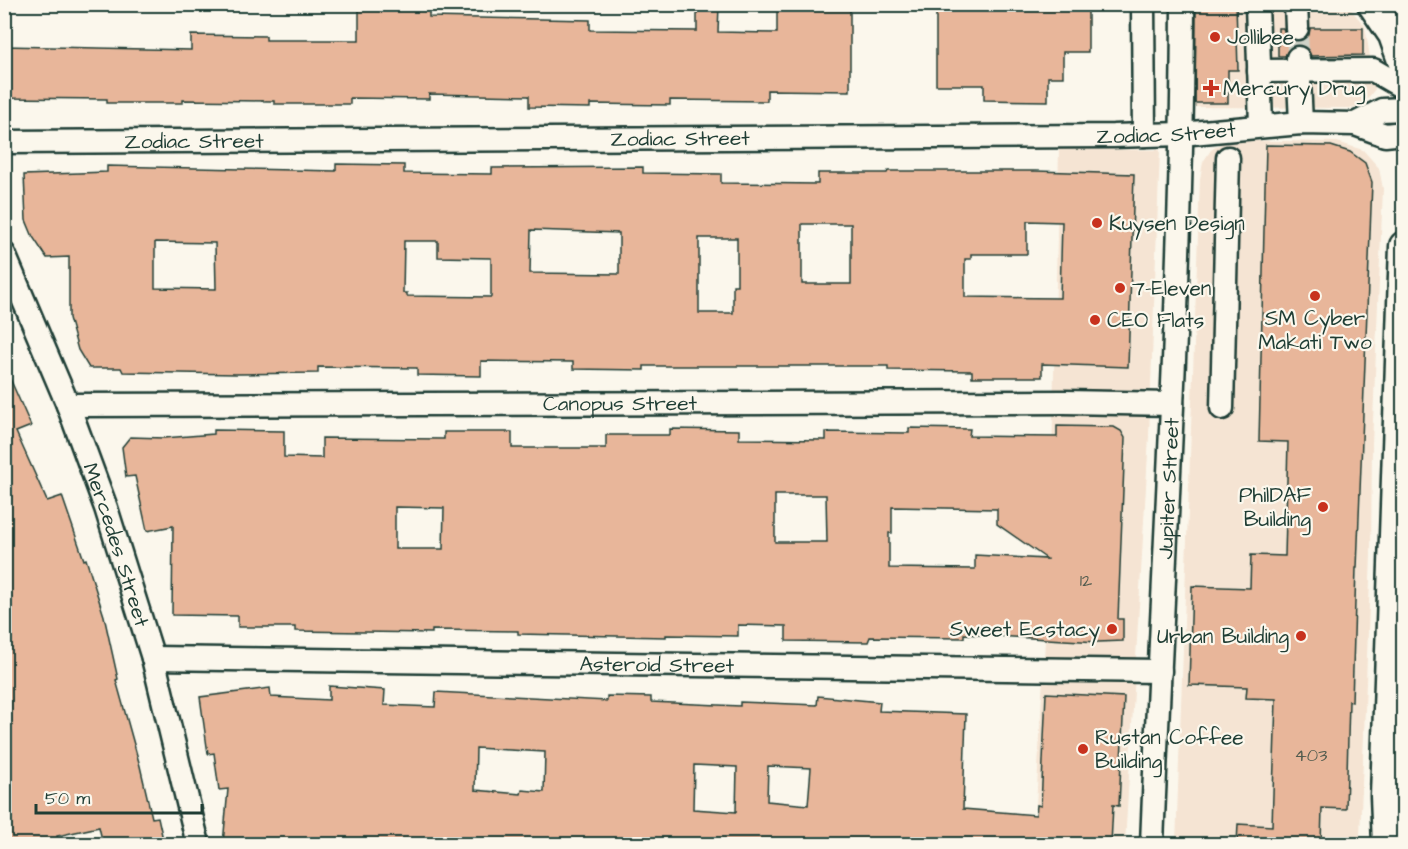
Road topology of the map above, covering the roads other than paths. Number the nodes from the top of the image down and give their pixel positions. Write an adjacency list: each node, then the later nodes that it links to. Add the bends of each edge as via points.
1 (1143, 4): 19 (street)
2 (1183, 4): 17 (street, Jupiter Street)
3 (1257, 4): 11 (street)
4 (1296, 4): 7 (street)
5 (1372, 4): 10 (main road, via 1393,35)
6 (1377, 4): 8 (main road)
7 (1297, 28)
8 (1404, 46)
9 (1298, 63): 11 (street); 12 (street, via 1374,70); 14 (street)
10 (1404, 66)
11 (1259, 71): 16 (street)
12 (1404, 88)
13 (1404, 109): 15 (street, Zodiac Street, via 1382,110)
14 (1301, 123): 15 (street, Zodiac Street); 16 (street, Zodiac Street)
15 (1354, 124): 18 (street, Zodiac Street, via 1385,135)
16 (1261, 125): 17 (street, Zodiac Street)
17 (1181, 134): 19 (street, Zodiac Street); 24 (street, Jupiter Street)
18 (1404, 134)
19 (1144, 135): 20 (street, Zodiac Street)
20 (4, 142)
21 (1228, 158): 26 (street)
22 (1404, 246): 32 (main road, via 1385,796)
23 (4, 254): 25 (street, Mercedes Street)
24 (1172, 404): 25 (street, Canopus Street); 28 (street, Jupiter Street)
25 (68, 405): 27 (street, Mercedes Street, via 106,508)
26 (1222, 408)
27 (153, 658): 28 (street, Asteroid Street); 30 (street, Mercedes Street)
28 (1160, 671): 31 (street, Jupiter Street)
29 (1404, 770): 32 (main road, via 1402,797)
30 (198, 844)
31 (1152, 844)
32 (1388, 844)

